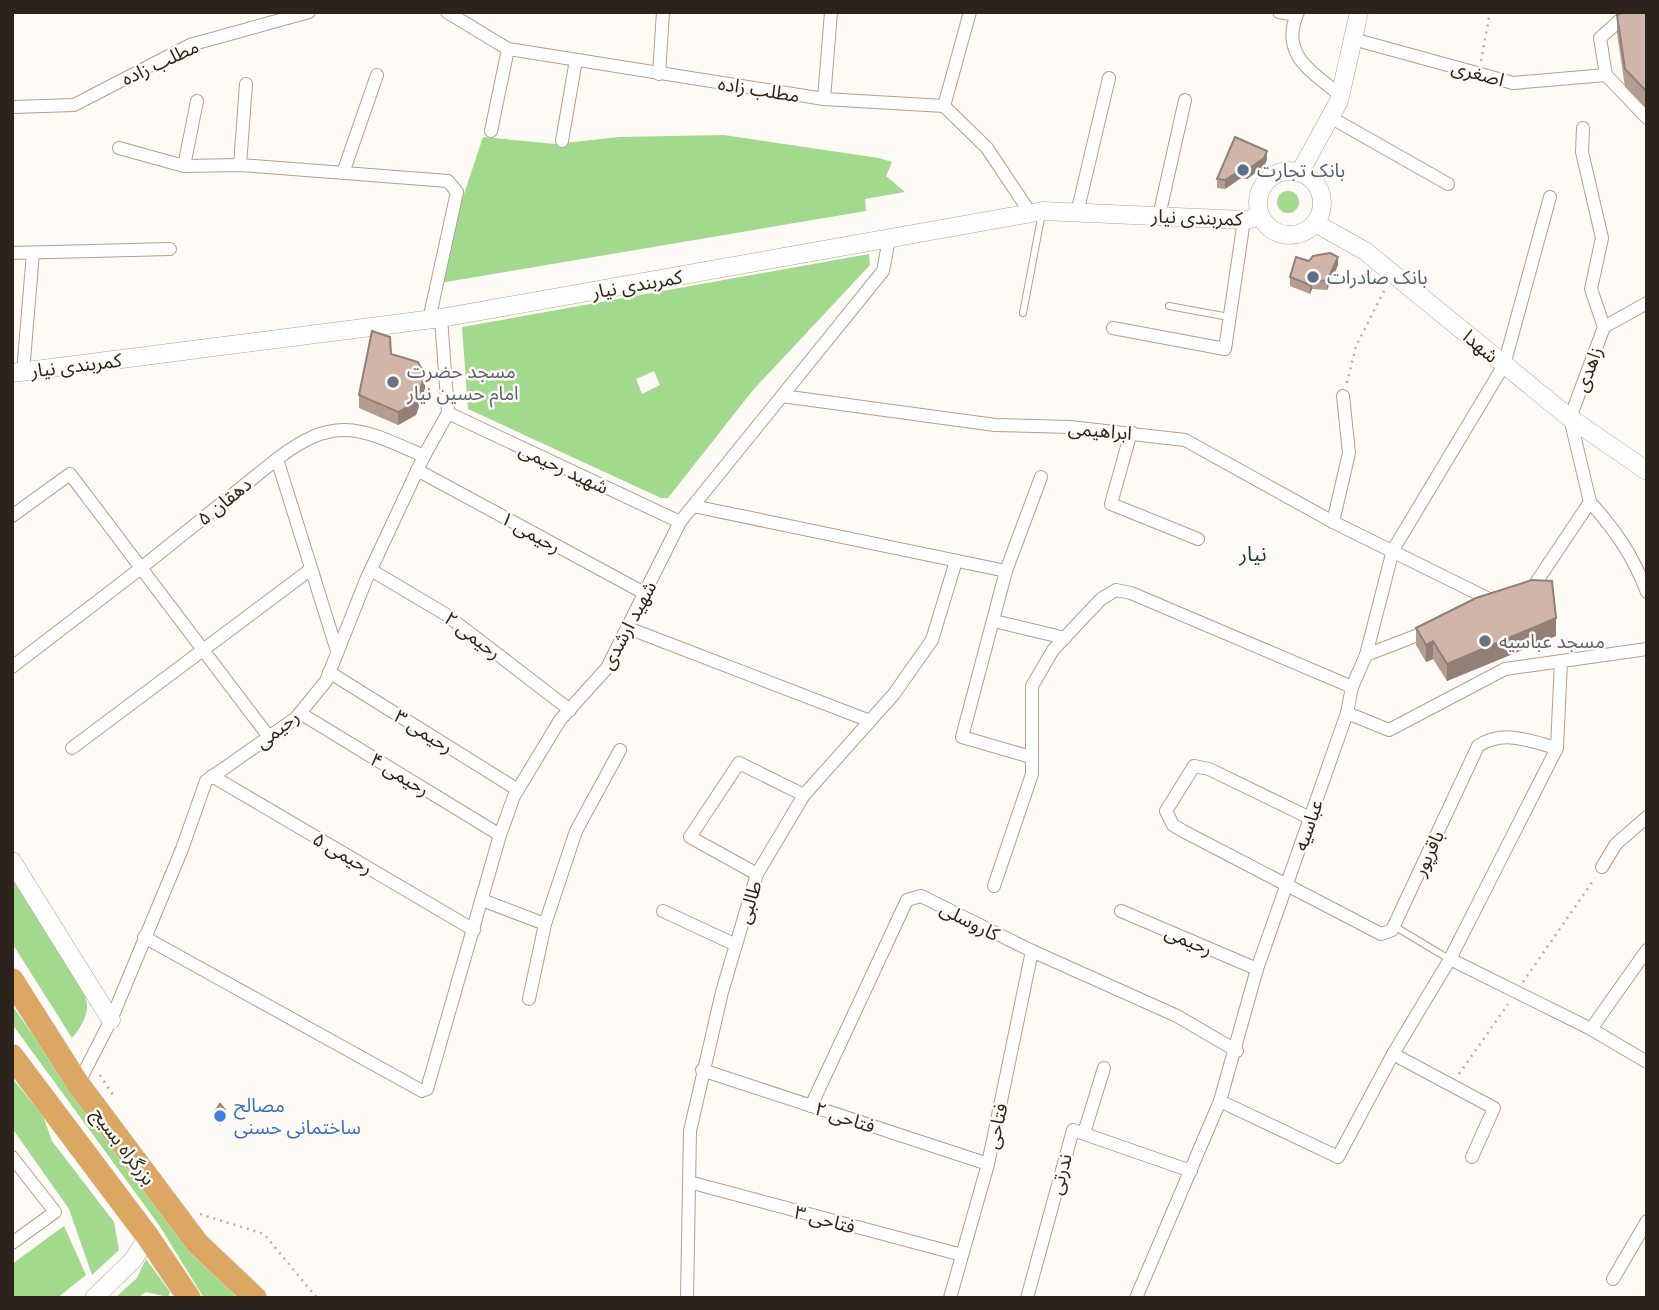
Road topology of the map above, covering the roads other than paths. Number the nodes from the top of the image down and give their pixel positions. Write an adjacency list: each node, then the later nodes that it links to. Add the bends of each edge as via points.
1 (309, 12): 23 (street, مطلب زاده, via 190,44 74,105)
2 (447, 12): 11 (street, مطلب زاده)
3 (663, 12): 13 (street)
4 (831, 12): 19 (street)
5 (970, 12): 22 (street)
6 (1279, 12): 9 (street)
7 (1359, 12): 10 (main road)
8 (1629, 12): 15 (street, via 1600,37)
9 (1297, 14): 18 (street, via 1290,38 1298,58)
10 (1353, 39): 15 (street, اصغری, via 1513,83); 18 (main road)
11 (508, 49): 12 (street, مطلب زاده); 27 (street)
12 (576, 60): 13 (street, مطلب زاده); 28 (street)
13 (659, 74): 19 (street, مطلب زاده)
14 (377, 75): 33 (street)
15 (1606, 75): 25 (street)
16 (1109, 78): 37 (street)
17 (246, 84): 30 (street)
18 (1340, 95): 24 (main road)
19 (824, 99): 22 (street, مطلب زاده)
20 (1185, 100): 38 (street)
21 (197, 101): 31 (street)
22 (944, 106): 36 (street, via 987,149)
23 (12, 107)
24 (1330, 117): 32 (main road); 34 (street)
25 (1647, 118)
26 (1583, 128): 50 (street, via 1582,152 1602,238 1591,289)
27 (491, 131)
28 (562, 141)
29 (120, 148): 31 (street)
30 (240, 165): 31 (street); 33 (street)
31 (184, 166)
32 (1300, 172): 39 (main road, via 1279,173 1263,186); 40 (main road, via 1321,194)
33 (344, 173): 49 (street, via 448,181 457,192)
34 (1448, 184)
35 (1550, 197): 52 (street, عباسیه)
36 (1037, 212): 37 (main road, کمربندی نیار); 41 (main road, کمربندی نیار); 47 (lane)
37 (1077, 213): 38 (main road, کمربندی نیار)
38 (1159, 216): 39 (main road, کمربندی نیار)
39 (1252, 218): 40 (main road, via 1286,234 1302,232); 48 (street)
40 (1315, 223): 52 (main road, شهدا, via 1365,251)
41 (889, 239): 49 (main road, کمربندی نیار); 54 (street, شهید ارشدی, via 883,271)
42 (170, 249): 44 (street)
43 (12, 253): 44 (street)
44 (33, 253): 53 (street)
45 (1647, 303): 50 (street, زاهدی)
46 (1169, 306): 48 (lane)
47 (1023, 313)
48 (1230, 317): 51 (street, via 1225,349)
49 (435, 319): 53 (main road, کمربندی نیار); 56 (street)
50 (1604, 327): 57 (street, زاهدی)
51 (1113, 328)
52 (1504, 365): 57 (main road, شهدا); 70 (street, عباسیه)
53 (18, 373)
54 (782, 396): 58 (street, ابراهیمی, via 995,425); 65 (street, شهید ارشدی)
55 (1343, 396): 68 (street, via 1349,453)
56 (448, 413): 59 (street, رحیمی); 67 (street, شهید رحیمی)
57 (1570, 418): 62 (main road, شهدا); 64 (street)
58 (1131, 432): 68 (street, ابراهیمی, via 1185,440); 69 (street, via 1111,504)
59 (424, 456): 60 (street, دهقان ۵, via 381,438 327,430 305,438); 61 (street, رحیمی)
60 (277, 459): 72 (street, دهقان ۵); 73 (street)
61 (417, 470): 74 (street, رحیمی); 77 (street, رحیمی ۱)
62 (1647, 471)
63 (1041, 477): 75 (street)
64 (1590, 502): 70 (street, ابراهیمی, via 1527,596 1502,603); 76 (street, via 1633,556)
65 (694, 506): 67 (street, شهید ارشدی); 71 (street)
66 (12, 516): 72 (street, via 70,474)
67 (680, 522): 77 (street, شهید ارشدی)
68 (1333, 522): 70 (street, ابراهیمی)
69 (1198, 539)
70 (1393, 550): 85 (street, عباسیه)
71 (956, 561): 75 (street); 93 (street, طالبی, via 932,640)
72 (141, 568): 83 (street); 87 (street, دهقان ۵)
73 (311, 569): 83 (street); 84 (street)
74 (371, 570): 84 (street, رحیمی); 90 (street, رحیمی ۲, via 445,614)
75 (1006, 571): 78 (street)
76 (1647, 592)
77 (646, 594): 80 (street, شهید ارشدی)
78 (994, 621): 81 (street); 98 (street, via 962,737)
79 (1438, 627): 85 (street)
80 (628, 628): 90 (street, شهید ارشدی, via 607,668); 93 (street)
81 (1065, 638): 89 (street, via 1101,599 1116,590); 98 (street, via 1032,686)
82 (1647, 649): 86 (street)
83 (202, 650): 94 (street); 95 (street)
84 (338, 651): 88 (street, رحیمی)
85 (1366, 655): 89 (street, عباسیه)
86 (1561, 661): 92 (street, via 1505,669 1389,730); 96 (street)
87 (12, 667)
88 (329, 672): 91 (street, رحیمی); 100 (street, رحیمی ۳)
89 (1352, 687): 92 (street, عباسیه)
90 (569, 709): 100 (street, شهید ارشدی)
91 (300, 713): 94 (street, رحیمی); 104 (street, رحیمی ۴)
92 (1347, 713): 103 (street, عباسیه)
93 (870, 720): 101 (street, طالبی)
94 (269, 737): 99 (street, رحیمی)
95 (72, 748)
96 (1557, 748): 114 (street, باقرپور, via 1508,736 1492,737 1478,746); 120 (street)
97 (620, 750): 113 (street, via 576,831)
98 (1031, 757): 109 (street, via 1031,774)
99 (212, 776): 115 (street, رحیمی ۵); 116 (street, رحیمی, via 206,781)
100 (518, 790): 104 (street, شهید ارشدی)
101 (804, 795): 107 (street, طالبی); 107 (street, via 739,763 690,836)
102 (1647, 817): 106 (street, via 1616,844)
103 (1310, 818): 108 (street, عباسیه); 108 (street, via 1194,766 1166,811 1173,825)
104 (500, 835): 110 (street, شهید ارشدی)
105 (12, 861): 124 (main road)
106 (1602, 867)
107 (757, 874): 117 (street, طالبی)
108 (1287, 884): 114 (street, via 1371,931 1381,934); 121 (street, عباسیه)
109 (994, 886)
110 (482, 900): 113 (street); 115 (street, شهید ارشدی)
111 (663, 911): 117 (street)
112 (1121, 911): 121 (street, رحیمی)
113 (545, 924): 123 (street)
114 (1394, 926): 120 (lane)
115 (474, 930): 116 (street, شهید ارشدی, via 427,1089 422,1091)
116 (144, 937): 124 (street, رحیمی)
117 (736, 945): 131 (street, طالبی)
118 (1647, 950): 125 (street)
119 (1031, 951): 126 (street, کاروسلی, via 1177,1016); 134 (street, کاروسلی, via 921,896 907,900); 138 (street, فتاحی)
120 (1451, 960): 125 (street); 127 (street)
121 (1257, 970): 126 (street, عباسیه)
122 (12, 980): 132 (highway, بزرگراه بسیج)
123 (529, 999)
124 (111, 1020): 132 (street, رحیمی)
125 (1591, 1029): 129 (street)
126 (1237, 1051): 133 (street, عباسیه)
127 (1393, 1054): 133 (street, via 1338,1157); 137 (street, via 1494,1108)
128 (12, 1056): 142 (highway, بزرگراه بسیج)
129 (1647, 1062)
130 (1104, 1068): 135 (street)
131 (702, 1070): 134 (street, فتاحی ۲); 140 (street, طالبی, via 690,1130)
132 (78, 1084): 148 (highway, بزرگراه بسیج, via 197,1243)
133 (1220, 1101): 139 (street, عباسیه)
134 (811, 1106): 138 (street, فتاحی ۲)
135 (1084, 1133): 139 (street, ندرتی); 151 (street, ندرتی, via 1072,1132)
136 (12, 1157): 143 (street, via 55,1212)
137 (1472, 1157)
138 (988, 1164): 144 (street, فتاحی)
139 (1191, 1171): 152 (street, عباسیه)
140 (689, 1182): 144 (street, فتاحی ۳); 149 (street, طالبی)
141 (1647, 1222): 145 (street)
142 (148, 1237): 146 (main road, via 133,1260); 147 (highway, بزرگراه بسیج)
143 (12, 1243)
144 (962, 1255): 150 (street, فتاحی)
145 (1613, 1279)
146 (94, 1298)
147 (189, 1298)
148 (256, 1298)
149 (687, 1298)
150 (950, 1298)
151 (1027, 1298)
152 (1136, 1298)

